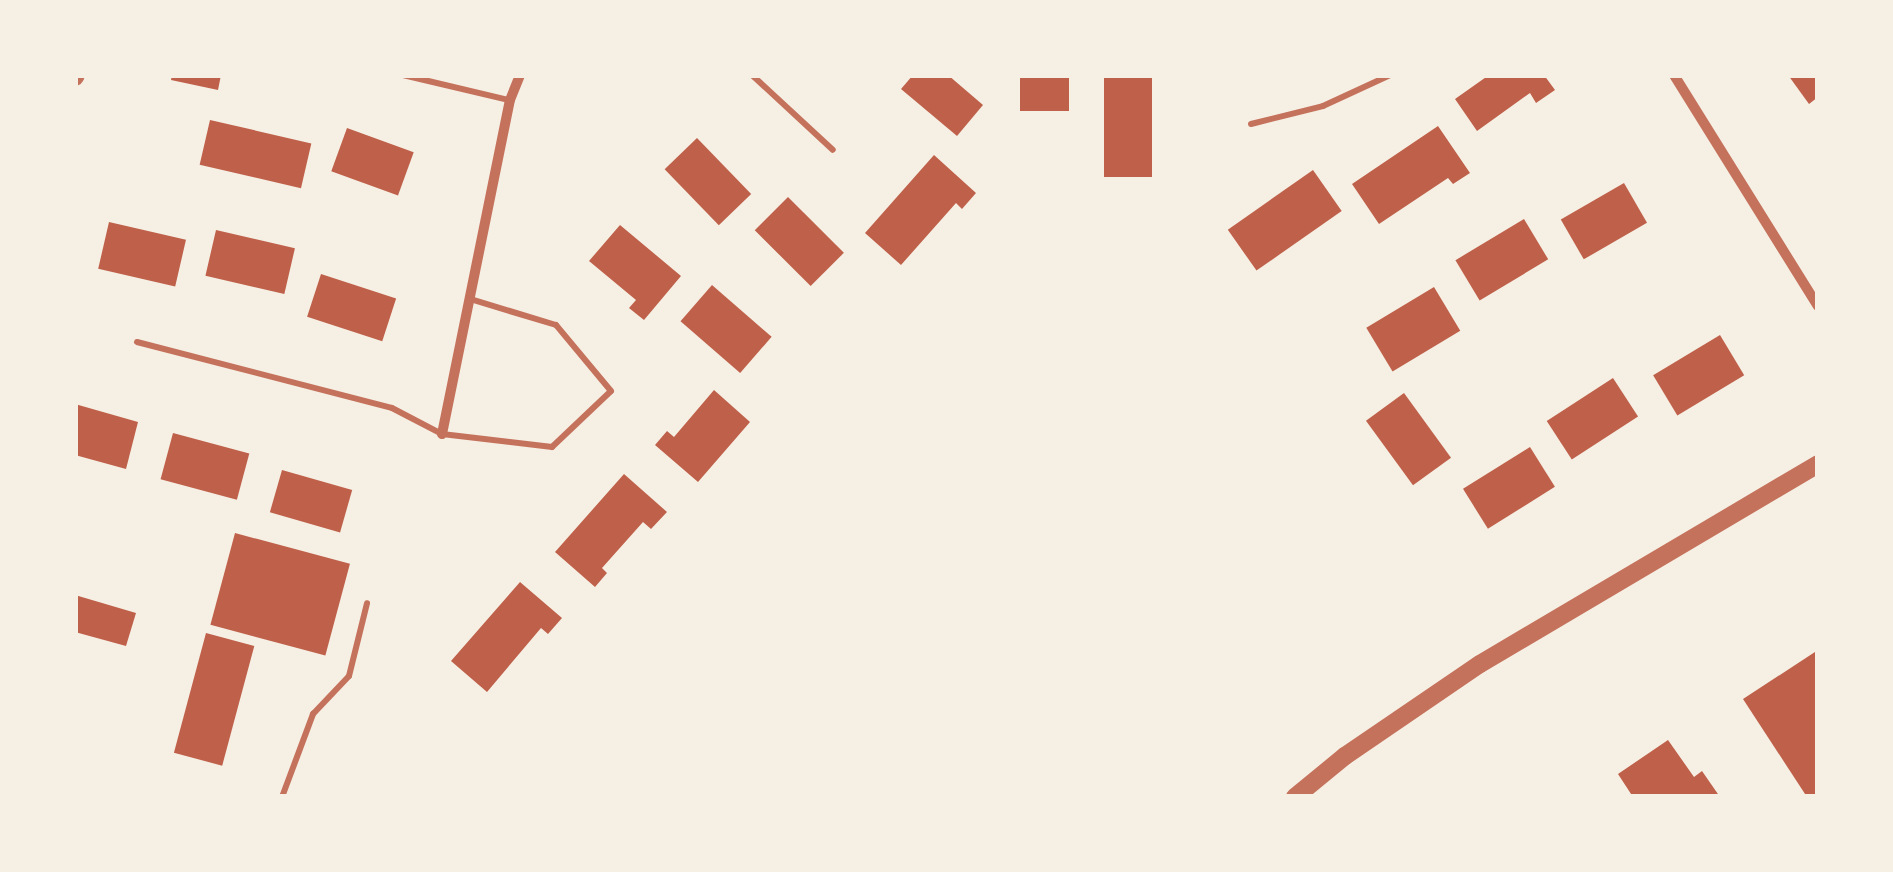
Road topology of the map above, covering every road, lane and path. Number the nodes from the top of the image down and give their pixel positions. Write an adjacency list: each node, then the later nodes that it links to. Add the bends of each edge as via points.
1 (404, 75): 6 (lane)
2 (520, 75): 6 (street)
3 (752, 75): 8 (lane)
4 (1390, 75): 7 (lane, via 1323,106)
5 (1674, 75): 10 (street)
6 (510, 100): 9 (street)
7 (1251, 124)
8 (833, 150)
9 (470, 299): 12 (street); 12 (lane, via 556,325 611,391 552,446)
10 (1818, 306)
11 (137, 342): 12 (lane, via 392,408)
12 (442, 434)
13 (1818, 464): 16 (street, via 1480,664)
14 (366, 603): 15 (lane, via 349,676 313,714)
15 (282, 797)
16 (1294, 797)

